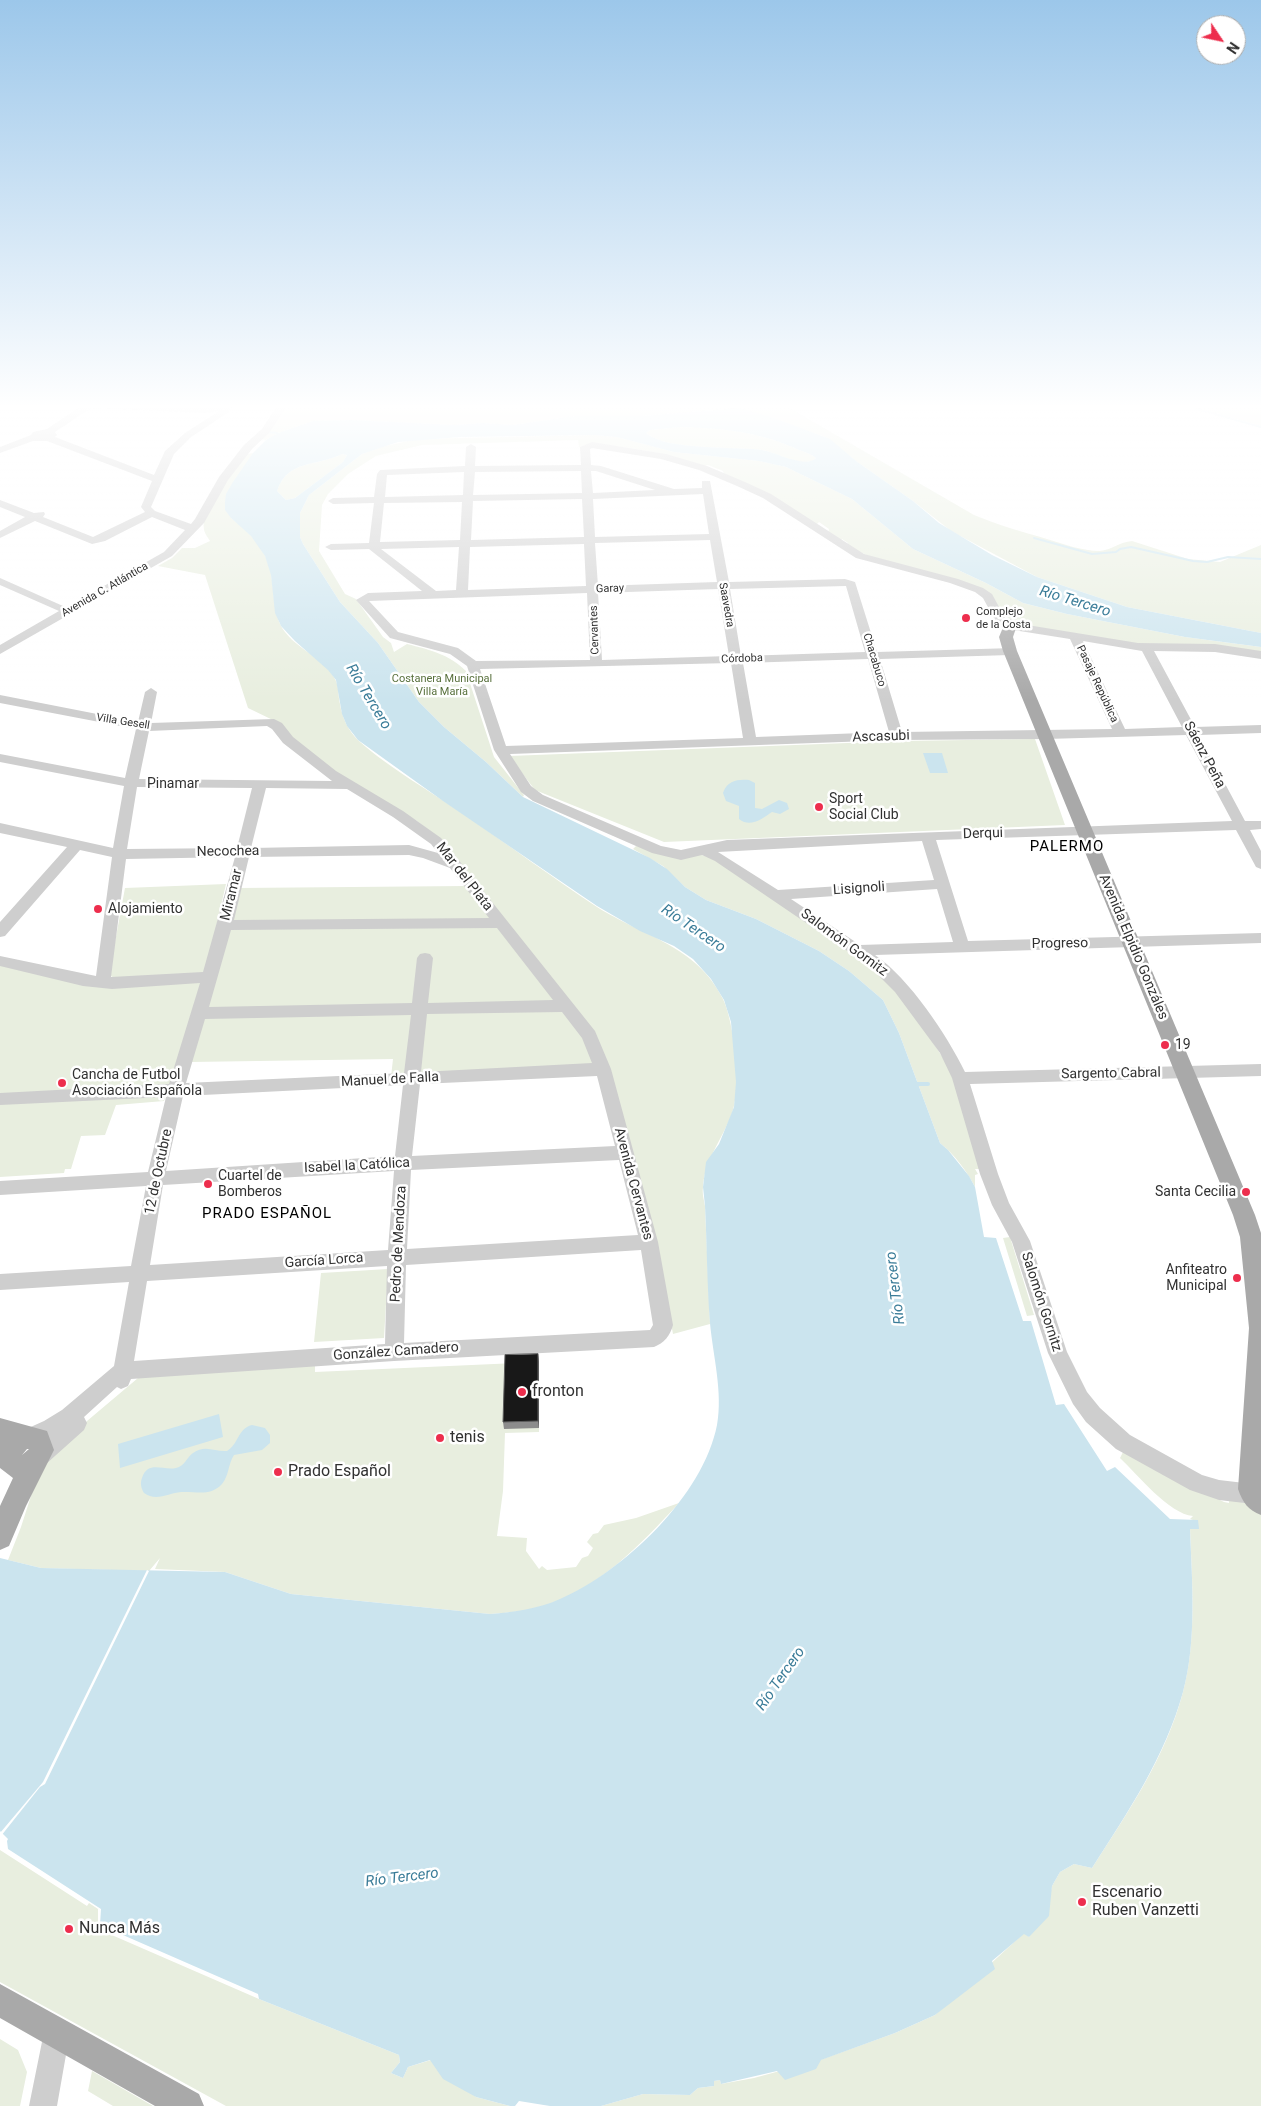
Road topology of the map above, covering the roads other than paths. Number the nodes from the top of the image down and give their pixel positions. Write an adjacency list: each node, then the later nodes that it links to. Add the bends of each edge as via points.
1 (5, 504): 11 (street)
2 (19, 504): 11 (street)
3 (150, 504): 10 (street)
4 (209, 504): 13 (street)
5 (379, 504): 19 (street)
6 (468, 504): 18 (street)
7 (588, 504): 17 (street, Cervantes)
8 (709, 504): 15 (street, Saavedra)
9 (781, 504): 30 (street, via 860,556 979,590 988,596)
10 (148, 510): 11 (street, via 95,532); 11 (street, via 101,539 87,541); 13 (street)
11 (36, 513): 12 (street); 14 (street)
12 (0, 528)
13 (193, 529): 16 (street)
14 (0, 535)
15 (714, 537): 17 (street); 23 (street, Saavedra)
16 (182, 540): 28 (street, Avenida C. Atlántica); 34 (street, Avenida C. Atlántica, via 168,554)
17 (590, 541): 18 (street); 24 (street, Cervantes)
18 (465, 544): 19 (street); 26 (street)
19 (374, 546): 20 (street); 27 (street)
20 (331, 547)
21 (0, 581): 28 (street)
22 (851, 584): 23 (street, Garay); 36 (street, Chacabuco)
23 (723, 586): 24 (street, Garay); 37 (street, Saavedra)
24 (593, 590): 26 (street, Garay); 38 (street, Cervantes)
25 (0, 592): 29 (street)
26 (462, 593): 27 (street, Garay)
27 (433, 594): 39 (street, Garay, via 368,596 362,600 394,635 454,651)
28 (59, 608): 29 (street, Avenida C. Atlántica)
29 (48, 614): 32 (street, Avenida C. Atlántica)
30 (1006, 632): 31 (street, Córdoba); 36 (street, Córdoba); 48 (main road, Avenida Elpidio Gonzáles)
31 (1074, 636): 33 (street, Córdoba); 47 (street, Pasaje República)
32 (0, 641)
33 (1146, 647): 35 (street, Córdoba, via 1215,648); 46 (street, Sáenz Peña)
34 (0, 650)
35 (1261, 654)
36 (872, 656): 37 (street, Córdoba); 49 (street, Chacabuco)
37 (736, 659): 38 (street, Córdoba); 50 (street, Saavedra)
38 (596, 664): 39 (street, Córdoba)
39 (473, 665): 51 (street)
40 (151, 692): 43 (street)
41 (5, 700): 42 (street); 43 (street, Villa Gesell)
42 (0, 711)
43 (144, 726): 44 (street, Villa Gesell, via 264,721); 53 (street)
44 (277, 726): 55 (street, Mar del Plata, via 288,740)
45 (1261, 729): 46 (street, Ascasubi)
46 (1191, 731): 47 (street, Ascasubi); 56 (street, Sáenz Peña)
47 (1120, 732): 48 (street, Ascasubi)
48 (1046, 734): 49 (street, Ascasubi); 59 (main road, Avenida Elpidio Gonzáles)
49 (898, 736): 50 (street, Ascasubi)
50 (750, 742): 51 (street, Ascasubi)
51 (501, 750): 65 (street, via 526,789 538,798 657,850 681,855)
52 (0, 758): 53 (street, Pinamar)
53 (131, 783): 54 (street, Pinamar); 67 (street)
54 (260, 784): 55 (street, Pinamar); 66 (street, Miramar)
55 (349, 786): 60 (street, Mar del Plata)
56 (1240, 825): 57 (street, Derqui); 59 (street, Derqui); 68 (street, Sáenz Peña)
57 (1261, 825)
58 (0, 828): 63 (street, Necochea)
59 (1084, 830): 61 (street, Derqui); 76 (main road, Avenida Elpidio Gonzáles)
60 (426, 834): 64 (street, via 420,844); 69 (street, Mar del Plata, via 436,841)
61 (928, 836): 65 (street, Derqui, via 727,845); 70 (street)
62 (0, 837): 63 (street, Necochea)
63 (73, 849): 67 (street, Necochea); 74 (street)
64 (409, 850): 66 (street, Necochea); 69 (street, Necochea)
65 (706, 851): 71 (street, Salomón Gornitz)
66 (243, 852): 67 (street, Necochea); 73 (street, Miramar)
67 (119, 859): 82 (street)
68 (1261, 864)
69 (456, 866): 72 (street, Mar del Plata)
70 (943, 884): 71 (street, Lisignoli); 77 (street)
71 (776, 894): 78 (street, Salomón Gornitz)
72 (499, 922): 73 (street); 83 (street, Mar del Plata)
73 (225, 925): 81 (street, Miramar)
74 (0, 932)
75 (1261, 938): 76 (street, Progreso)
76 (1132, 943): 77 (street, Progreso); 89 (main road, Avenida Elpidio Gonzáles)
77 (962, 946): 78 (street, Progreso)
78 (859, 950): 90 (street, Salomón Gornitz, via 901,988 946,1050)
79 (425, 958): 84 (street, Pedro de Mendoza)
80 (0, 961): 82 (street)
81 (210, 977): 82 (street, via 127,984); 85 (street, 12 de Octubre)
82 (103, 982)
83 (565, 1006): 84 (street); 86 (street, Mar del Plata)
84 (420, 1008): 85 (street); 91 (street, Pedro de Mendoza)
85 (199, 1013): 92 (street, 12 de Octubre)
86 (594, 1045): 87 (street, Avenida Cervantes)
87 (603, 1069): 91 (street, Manuel de Falla); 94 (street, Avenida Cervantes)
88 (1261, 1070): 89 (street, Sargento Cabral)
89 (1186, 1073): 90 (street, Sargento Cabral); 98 (main road, Avenida Elpidio Gonzáles)
90 (960, 1078): 110 (street, Salomón Gornitz, via 998,1197 1021,1241 1058,1354 1085,1405 1112,1434 1160,1464 1210,1488)
91 (411, 1079): 92 (street, Manuel de Falla); 95 (street, Pedro de Mendoza)
92 (176, 1090): 93 (street, Manuel de Falla); 96 (street, 12 de Octubre)
93 (0, 1098)
94 (624, 1153): 95 (street, Isabel la Católica); 99 (street, Avenida Cervantes)
95 (403, 1163): 96 (street, Isabel la Católica); 100 (street, Pedro de Mendoza)
96 (156, 1177): 97 (street, Isabel la Católica); 101 (street, 12 de Octubre)
97 (0, 1188)
98 (1255, 1227): 104 (main road, Avenida Elpidio Gonzáles)
99 (649, 1242): 100 (street, García Lorca); 103 (street, Avenida Cervantes)
100 (397, 1256): 101 (street, García Lorca); 105 (street, Pedro de Mendoza)
101 (139, 1272): 102 (street, García Lorca); 106 (street, 12 de Octubre)
102 (0, 1282)
103 (663, 1325): 105 (street, González Camadero, via 654,1338)
104 (1261, 1328): 110 (main road, Avenida Elpidio Gonzáles)
105 (394, 1352): 106 (street, González Camadero)
106 (122, 1371): 108 (street, 12 de Octubre, via 121,1382 115,1390)
107 (0, 1430): 108 (main road)
108 (33, 1448): 109 (main road, via 14,1444); 111 (main road)
109 (6, 1456): 111 (main road, via 16,1478)
110 (1257, 1493)
111 (7, 1519)
112 (0, 2000): 113 (main road)
113 (57, 2032): 114 (street); 115 (main road)
114 (43, 2106)
115 (187, 2106)

